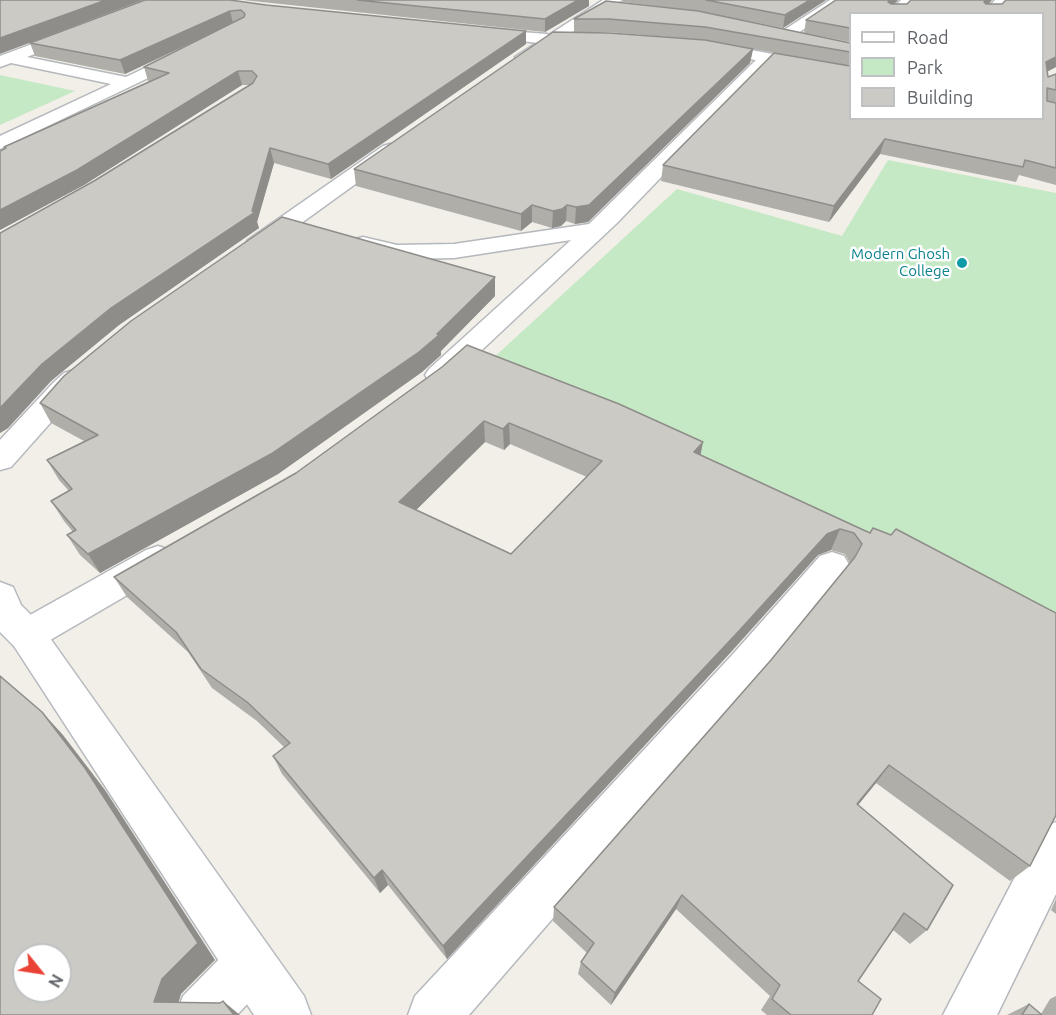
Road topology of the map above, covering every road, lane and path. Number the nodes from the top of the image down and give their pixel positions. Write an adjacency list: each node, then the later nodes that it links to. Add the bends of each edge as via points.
1 (161, 0): 12 (street)
2 (839, 0): 9 (street, via 781,34)
3 (1003, 0): 5 (street)
4 (608, 3): 7 (street)
5 (991, 12)
6 (466, 31): 7 (street)
7 (549, 39): 8 (street); 14 (street)
8 (585, 39)
9 (808, 40)
10 (691, 46): 13 (street)
11 (199, 48): 16 (street)
12 (3, 58): 16 (street)
13 (766, 59): 15 (street); 19 (street)
14 (508, 67)
15 (849, 73)
16 (128, 82): 18 (street)
17 (410, 136): 21 (street, via 299,225)
18 (0, 143)
19 (596, 230): 20 (street, via 477,249 431,252 385,251); 23 (street, via 467,351)
20 (342, 238)
21 (237, 258)
22 (88, 368): 24 (street, via 63,389)
23 (415, 393)
24 (0, 459)
25 (183, 545): 28 (street)
26 (832, 566): 33 (street)
27 (0, 597): 28 (street, via 6,614)
28 (27, 635): 30 (street)
29 (1056, 845): 34 (street)
30 (249, 965): 31 (street); 32 (street)
31 (202, 1015)
32 (285, 1015)
33 (434, 1015)
34 (969, 1015)

